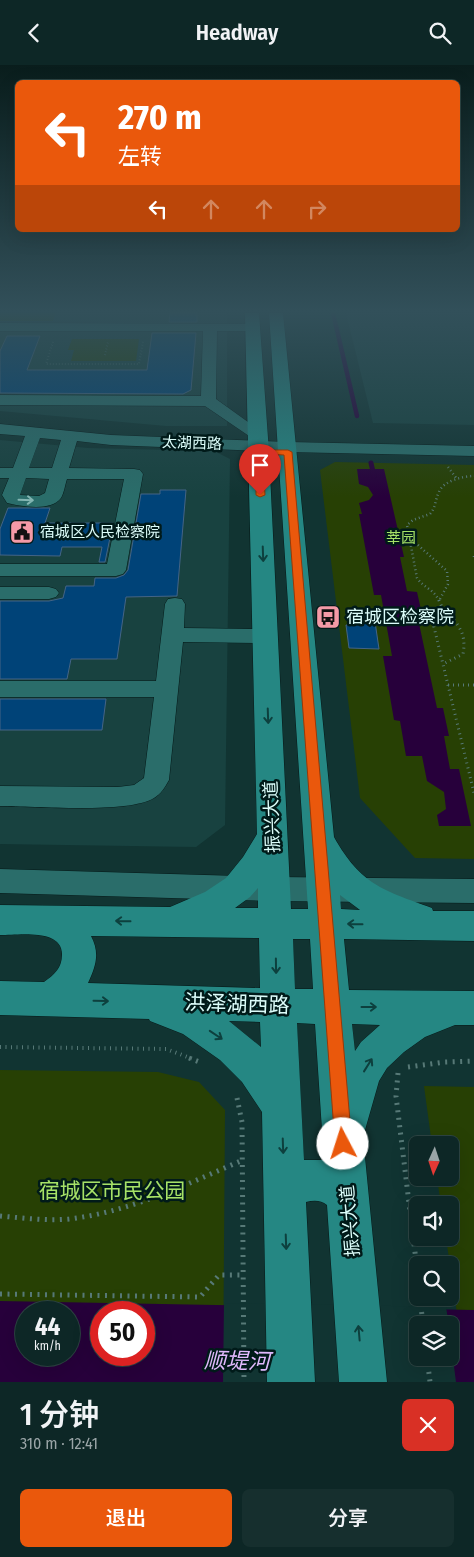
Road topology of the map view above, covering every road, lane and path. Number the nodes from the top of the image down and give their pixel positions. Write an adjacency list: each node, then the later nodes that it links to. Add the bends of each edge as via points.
1 (209, 374): 7 (street)
2 (255, 374): 4 (main road, 振兴大道)
3 (282, 374): 5 (main road, 振兴大道)
4 (256, 387): 5 (main road, via 269,391); 13 (main road, 振兴大道)
5 (283, 387): 13 (main road, 振兴大道)
6 (0, 400): 7 (street)
7 (208, 401): 13 (street)
8 (0, 418): 13 (street, 太湖西路)
9 (0, 429): 10 (street, 太湖西路)
10 (34, 433): 11 (street, 太湖西路); 17 (street)
11 (70, 436): 13 (street, 太湖西路); 18 (street)
12 (474, 439): 13 (street, 太湖西路)
13 (273, 445): 14 (street, 太湖西路); 15 (street); 20 (main road, 振兴大道); 21 (main road, 振兴大道)
14 (474, 451)
15 (474, 456)
16 (0, 473): 17 (street)
17 (19, 474): 18 (street); 18 (street, one-way to 18, via 11,495 13,499 27,501 42,501 53,496)
18 (59, 474): 23 (street, via 134,474 116,570)
19 (474, 476): 22 (path, via 454,479 439,490 435,509 427,516 411,520 407,525)
20 (261, 510): 21 (main road, via 266,505 279,502 287,504); 30 (main road, 振兴大道, one-way to 30)
21 (293, 511): 37 (main road, 振兴大道)
22 (408, 535): 26 (path, via 417,577); 26 (path, via 447,571 448,584)
23 (0, 571)
24 (0, 593): 25 (street)
25 (49, 593)
26 (440, 599): 28 (path)
27 (175, 605): 29 (street)
28 (443, 610): 31 (path, via 434,627); 31 (path, via 465,634 466,641 463,654)
29 (173, 635): 30 (street); 35 (street)
30 (266, 636): 36 (main road, 振兴大道, one-way to 36)
31 (443, 664): 32 (path)
32 (448, 685): 33 (path); 38 (path)
33 (474, 685)
34 (0, 689): 35 (street)
35 (166, 689): 39 (street, via 156,780 151,789 134,796 118,797)
36 (270, 776): 37 (main road, via 280,783 292,785); 40 (main road, 振兴大道)
37 (313, 777): 41 (main road, 振兴大道)
38 (474, 793)
39 (0, 796)
40 (272, 835): 43 (main road); 44 (main road, 振兴大道)
41 (318, 836): 45 (main road, 振兴大道); 46 (main road)
42 (0, 881): 43 (street)
43 (239, 888): 44 (street); 50 (main road, via 212,906)
44 (274, 889): 45 (street); 51 (main road, 振兴大道)
45 (322, 889): 46 (street); 52 (main road, 振兴大道)
46 (356, 890): 47 (street); 53 (main road, via 389,907)
47 (474, 891)
48 (0, 920): 49 (main road)
49 (49, 920): 50 (main road, one-way to 49); 55 (main road, via 71,933 80,956 77,971 67,986)
50 (170, 921): 51 (main road)
51 (276, 922): 52 (main road); 57 (main road, 振兴大道, one-way to 57)
52 (325, 924): 53 (main road, one-way to 52); 58 (main road, 振兴大道)
53 (458, 926)
54 (0, 998): 55 (main road, 洪泽湖西路)
55 (49, 999): 56 (main road, 洪泽湖西路, one-way to 56)
56 (140, 1001): 57 (main road, 洪泽湖西路); 64 (main road, one-way to 64, via 194,1021 222,1038 252,1064 273,1090)
57 (277, 1005): 58 (main road, 洪泽湖西路); 64 (main road, 振兴大道)
58 (332, 1007): 59 (main road, 洪泽湖西路, one-way to 59); 65 (main road, 振兴大道)
59 (467, 1008): 65 (main road, one-way to 59, via 362,1074 374,1055 414,1023)
60 (0, 1047): 62 (path, via 166,1049)
61 (474, 1061): 70 (path, via 411,1065 398,1072 396,1096)
62 (210, 1068)
63 (236, 1094): 66 (path, via 242,1122)
64 (281, 1109): 67 (main road, 振兴大道, one-way to 67)
65 (343, 1144): 68 (main road, 振兴大道)
66 (243, 1160): 69 (path, via 151,1199 111,1211 68,1219); 71 (path)
67 (284, 1193): 68 (main road, via 297,1182 312,1180 330,1181); 75 (main road, 振兴大道, one-way to 75)
68 (348, 1194): 76 (main road, 振兴大道, one-way to 68)
69 (0, 1216)
70 (415, 1256)
71 (244, 1277): 72 (path, via 219,1275 200,1297); 74 (path)
72 (0, 1294)
73 (428, 1366): 77 (path)
74 (244, 1382)
75 (291, 1382)
76 (363, 1382)
77 (430, 1382)

